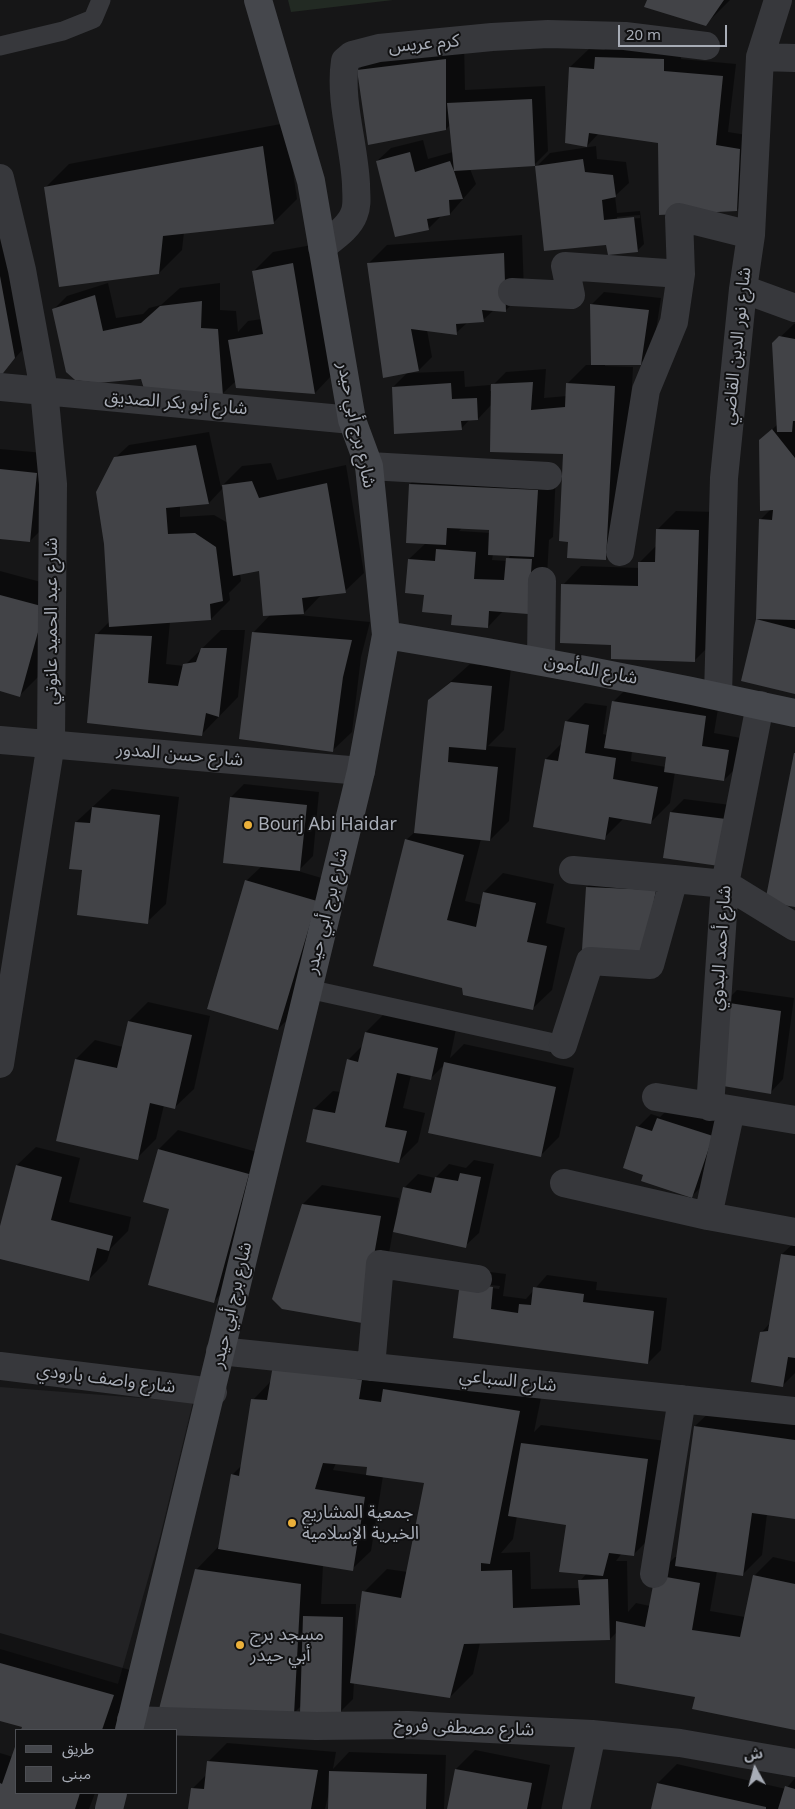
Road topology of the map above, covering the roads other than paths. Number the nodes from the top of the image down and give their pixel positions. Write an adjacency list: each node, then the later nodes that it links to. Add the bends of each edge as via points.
1 (102, 0): 4 (lane, via 93,19 63,31)
2 (258, 0): 10 (street, شارع برج أبي حيدر, via 311,181)
3 (778, 0): 6 (street, شارع نور الدين القاضي)
4 (0, 46)
5 (706, 46): 10 (street, كرم عريس, via 626,36 548,34 379,48 352,55 345,61 344,87 357,202 348,226)
6 (760, 57): 7 (street); 9 (street, شارع نور الدين القاضي)
7 (795, 58)
8 (0, 178): 16 (street, شارع عبد الحميد عانوتي, via 22,270)
9 (750, 235): 11 (street, via 679,217); 12 (street, شارع نور الدين القاضي)
10 (322, 247): 17 (street, شارع برج أبي حيدر)
11 (681, 274): 13 (street, via 565,266 571,295); 20 (street, via 674,322 646,390)
12 (742, 289): 14 (street); 24 (street, شارع نور الدين القاضي, via 724,478)
13 (512, 292)
14 (795, 308)
15 (0, 387): 16 (street, شارع أبو بكر الصديق)
16 (44, 390): 17 (street, شارع أبو بكر الصديق); 28 (street, شارع عبد الحميد عانوتي, via 53,484)
17 (352, 420): 18 (street, شارع برج أبي حيدر)
18 (369, 466): 19 (street); 22 (street, شارع برج أبي حيدر)
19 (548, 476)
20 (620, 552)
21 (542, 581): 23 (street)
22 (386, 635): 23 (street, شارع المأمون); 29 (street, شارع برج أبي حيدر)
23 (541, 660): 24 (street, شارع المأمون)
24 (718, 695): 25 (street, شارع المأمون)
25 (760, 705): 26 (street, شارع المأمون); 32 (street, شارع أحمد البدوي)
26 (795, 713)
27 (0, 740): 28 (street, شارع حسن المدور)
28 (51, 743): 29 (street, شارع حسن المدور); 36 (street, شارع عبد الحميد عانوتي)
29 (361, 771): 34 (street, شارع برج أبي حيدر)
30 (573, 870): 31 (street)
31 (674, 879): 32 (street); 35 (street, via 650,964 590,961)
32 (725, 884): 33 (street); 38 (street, شارع أحمد البدوي)
33 (795, 927)
34 (308, 990): 35 (lane); 44 (street, شارع برج أبي حيدر)
35 (563, 1046)
36 (0, 1064)
37 (656, 1097): 38 (street)
38 (720, 1108): 39 (street); 41 (street, شارع أحمد البدوي)
39 (795, 1120)
40 (564, 1183): 41 (street)
41 (708, 1216): 42 (street)
42 (795, 1232)
43 (478, 1279): 46 (street, via 380,1264)
44 (220, 1351): 46 (street, شارع السباعي); 47 (street, شارع برج أبي حيدر)
45 (0, 1366): 47 (street, شارع واصف بارودي)
46 (371, 1367): 48 (street, شارع السباعي)
47 (212, 1392): 51 (street, شارع برج أبي حيدر)
48 (682, 1400): 49 (street, شارع السباعي); 50 (street)
49 (795, 1411)
50 (654, 1574)
51 (130, 1725): 52 (street, شارع مصطفى فروخ, via 417,1725)
52 (592, 1734): 53 (street, شارع مصطفى فروخ, via 680,1743); 56 (street)
53 (795, 1763)
54 (113, 1794): 55 (street)
55 (109, 1809)
56 (576, 1809)

